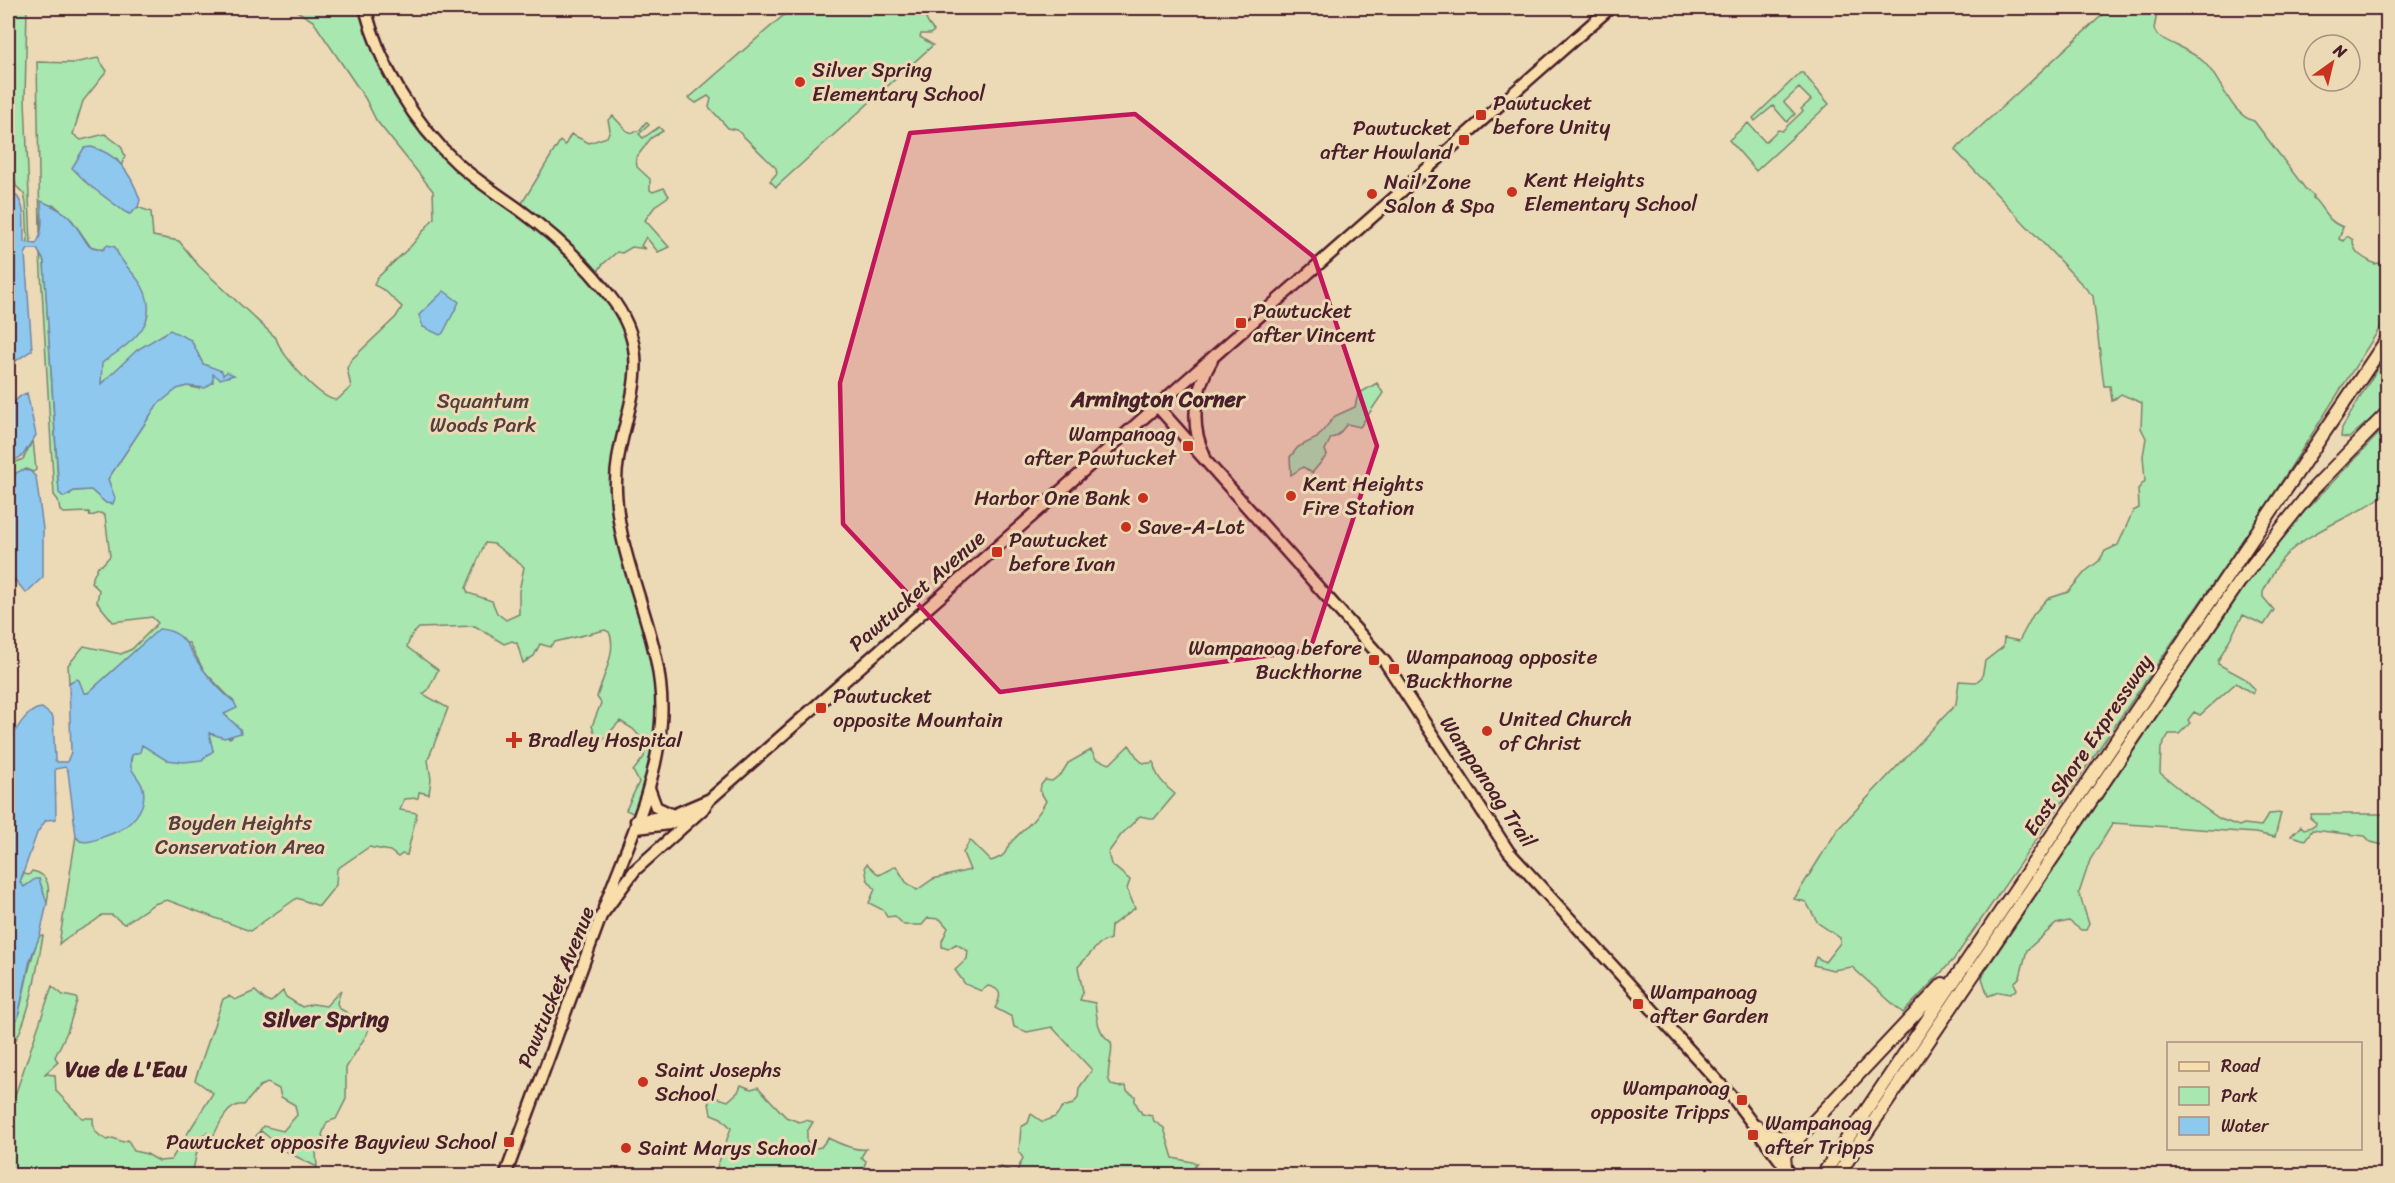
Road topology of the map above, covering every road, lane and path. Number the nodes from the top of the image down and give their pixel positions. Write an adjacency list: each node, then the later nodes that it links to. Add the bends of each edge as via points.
1 (365, 8): 8 (main road, via 391,76 436,140 457,163 545,230 571,255 615,303 631,337 635,350 633,400 622,436 616,488 622,534 660,678 659,740)
2 (1610, 8): 4 (main road, Pawtucket Avenue)
3 (2388, 338): 13 (highway, East Shore Expressway)
4 (1216, 353): 5 (main road, Pawtucket Avenue); 7 (main road, via 1201,382 1196,403 1198,431)
5 (1157, 405): 7 (main road, Wampanoag Trail); 9 (main road, Pawtucket Avenue)
6 (2388, 412): 19 (highway, East Shore Expressway, via 2313,489 2239,582)
7 (1207, 460): 14 (main road, Wampanoag Trail, via 1385,662 1505,847)
8 (649, 788): 10 (main road, via 656,807); 11 (main road)
9 (706, 804): 10 (main road, Pawtucket Avenue); 11 (main road, Pawtucket Avenue, via 669,824); 12 (main road, Pawtucket Avenue, via 636,870)
10 (673, 815): 11 (main road, Pawtucket Avenue)
11 (635, 825): 12 (main road)
12 (601, 916): 17 (main road, Pawtucket Avenue)
13 (1971, 953): 15 (highway); 18 (highway, East Shore Expressway)
14 (1756, 1127): 15 (highway, via 1773,1136 1786,1137); 16 (main road, Wampanoag Trail)
15 (1807, 1128): 16 (highway, via 1786,1152)
16 (1785, 1172)
17 (505, 1176)
18 (1821, 1176)
19 (1837, 1176)

